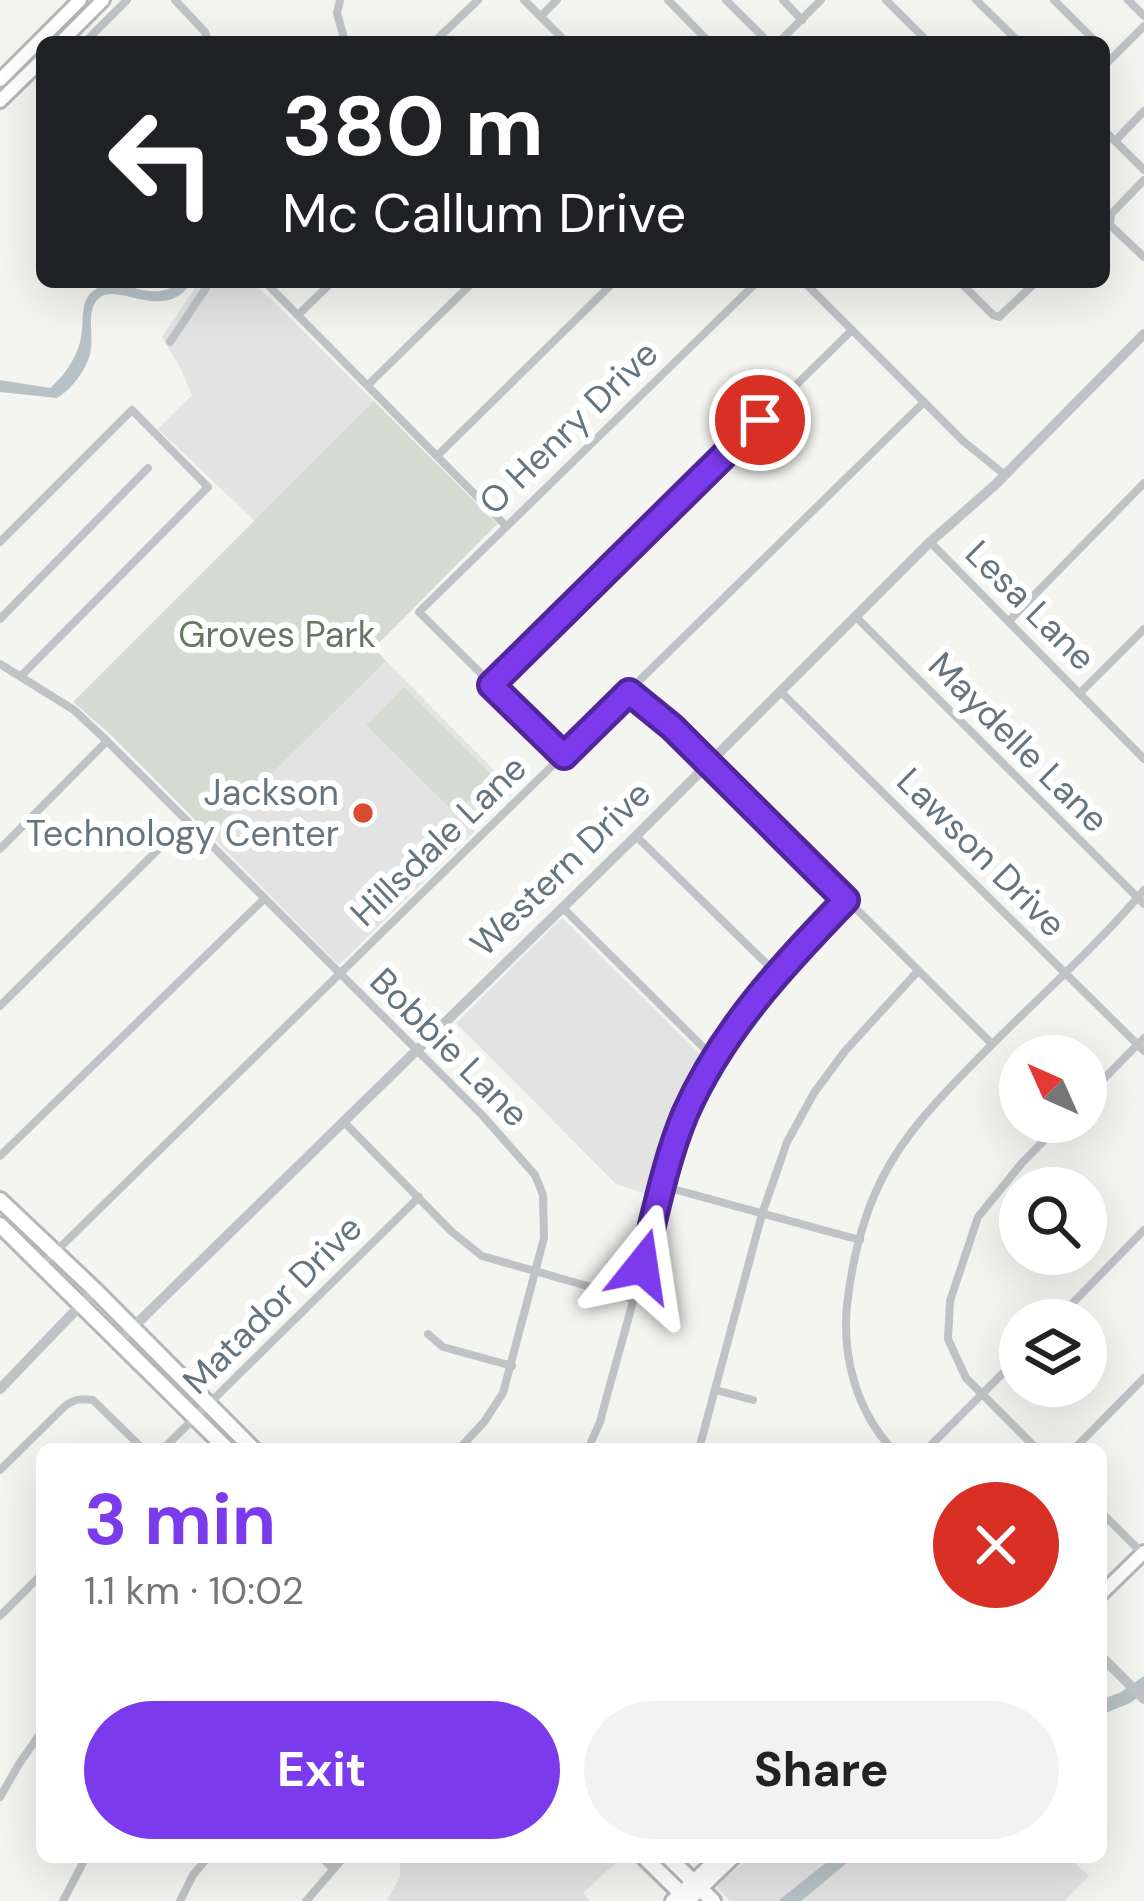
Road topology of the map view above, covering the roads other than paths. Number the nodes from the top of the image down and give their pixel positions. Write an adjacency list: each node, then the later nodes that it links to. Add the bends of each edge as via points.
1 (80, 0): 21 (main road)
2 (103, 0): 22 (main road)
3 (127, 0): 23 (street)
4 (175, 0): 24 (street)
5 (340, 0): 25 (street)
6 (478, 0): 26 (street)
7 (524, 0): 17 (street)
8 (557, 0): 17 (street)
9 (668, 0): 28 (street)
10 (725, 0): 29 (street)
11 (783, 0): 19 (street)
12 (821, 0): 19 (street)
13 (886, 0): 31 (street)
14 (976, 0): 32 (street)
15 (1054, 0): 33 (street)
16 (1129, 0): 18 (street)
17 (541, 16): 27 (street)
18 (1144, 16)
19 (802, 20): 30 (street)
20 (1144, 26): 35 (street)
21 (44, 36)
22 (67, 36)
23 (91, 36)
24 (205, 36)
25 (343, 36)
26 (440, 36)
27 (560, 36)
28 (703, 36)
29 (761, 36)
30 (785, 36)
31 (922, 36)
32 (1013, 36)
33 (1090, 36)
34 (36, 44): 37 (main road)
35 (1110, 52)
36 (36, 66): 38 (main road)
37 (0, 80)
38 (1, 100)
39 (1144, 111): 41 (street)
40 (1110, 136): 41 (street)
41 (1115, 141): 42 (street)
42 (1144, 170)
43 (1144, 180): 44 (street)
44 (1110, 217)
45 (1110, 225): 46 (street)
46 (1144, 257)
47 (207, 288): 61 (street)
48 (271, 288): 58 (street)
49 (326, 288): 58 (street)
50 (467, 288): 62 (street)
51 (608, 288): 64 (street)
52 (751, 288): 68 (street, O Henry Drive)
53 (810, 288): 57 (street)
54 (818, 288): 57 (street)
55 (966, 288): 56 (street, via 999,317)
56 (1030, 288)
57 (814, 292): 59 (street)
58 (298, 315): 62 (street)
59 (852, 330): 63 (street); 77 (street)
60 (1144, 334): 66 (street, Western Drive)
61 (170, 342)
62 (368, 386): 64 (street)
63 (924, 402): 66 (street); 78 (street, Hillsdale Lane)
64 (437, 456): 68 (street)
65 (148, 468): 72 (street)
66 (1005, 475): 70 (street, Western Drive)
67 (1144, 483): 73 (street)
68 (506, 526): 77 (street, O Henry Drive, via 418,612)
69 (0, 542): 76 (street, via 132,410 208,487)
70 (930, 542): 71 (street, Western Drive); 73 (street, Lesa Lane)
71 (856, 616): 79 (street, Western Drive); 91 (street, Maydelle Lane)
72 (0, 619)
73 (1009, 621): 80 (street, Lesa Lane)
74 (1144, 629): 80 (street)
75 (0, 664): 76 (street, Bobbie Lane)
76 (20, 676): 81 (street, Bobbie Lane)
77 (491, 685): 82 (street)
78 (629, 692): 82 (street, Hillsdale Lane); 84 (street)
79 (781, 692): 84 (street, Western Drive); 94 (street, Lawson Drive)
80 (1080, 693): 83 (street, Lesa Lane)
81 (107, 740): 85 (street, Bobbie Lane); 87 (street)
82 (564, 756): 96 (street, Hillsdale Lane)
83 (1144, 759)
84 (710, 763): 86 (street, Western Drive); 90 (street)
85 (188, 821): 89 (street, Bobbie Lane); 97 (street)
86 (636, 836): 92 (street, Western Drive); 95 (street)
87 (0, 849)
88 (1144, 890): 91 (street)
89 (264, 899): 96 (street, Bobbie Lane); 105 (street)
90 (846, 900): 93 (street); 95 (street)
91 (1140, 901): 94 (street)
92 (562, 907): 100 (street, Western Drive); 101 (street)
93 (919, 971): 98 (street); 109 (street, via 814,1093)
94 (1065, 972): 98 (street); 99 (street, Lawson Drive)
95 (776, 973): 101 (street)
96 (339, 974): 100 (street, Bobbie Lane); 113 (street, Hillsdale Lane)
97 (0, 1006)
98 (992, 1043): 112 (street, via 902,1145)
99 (1142, 1045): 102 (street)
100 (416, 1050): 103 (street, Western Drive); 115 (street, Bobbie Lane, via 535,1175 546,1215)
101 (713, 1058): 106 (street)
102 (1107, 1078)
103 (343, 1121): 107 (street); 120 (street, Western Drive)
104 (1041, 1143): 128 (street, via 978,1217 950,1301 948,1339)
105 (0, 1156)
106 (662, 1186): 109 (street); 117 (street)
107 (419, 1197): 115 (street, via 482,1256); 130 (street, Matador Drive)
108 (0, 1200): 113 (main road)
109 (762, 1214): 112 (street); 127 (street)
110 (0, 1225): 114 (main road)
111 (1144, 1230): 118 (street)
112 (860, 1240): 139 (street, via 846,1322 850,1373)
113 (55, 1252): 114 (street, Hillsdale Lane); 116 (main road)
114 (41, 1266): 119 (main road)
115 (535, 1272): 117 (street); 123 (street, Bobbie Lane)
116 (95, 1290): 119 (street); 120 (main road)
117 (633, 1299): 137 (street)
118 (1076, 1299)
119 (82, 1307): 122 (main road); 126 (street)
120 (132, 1328): 122 (street, Western Drive); 130 (main road)
121 (428, 1334): 123 (street, via 443,1347)
122 (118, 1342): 131 (main road)
123 (512, 1366): 136 (street, Bobbie Lane, via 496,1405)
124 (999, 1378): 128 (street)
125 (1144, 1378): 142 (street)
126 (0, 1389)
127 (716, 1390): 129 (street); 138 (street)
128 (982, 1395): 140 (street); 141 (street)
129 (753, 1400)
130 (208, 1405): 131 (street, Matador Drive); 135 (main road)
131 (194, 1418): 133 (street, Matador Drive); 134 (main road)
132 (137, 1443): 143 (street, via 93,1400 73,1400)
133 (169, 1443)
134 (220, 1443)
135 (247, 1443)
136 (464, 1443)
137 (591, 1443)
138 (701, 1443)
139 (887, 1443)
140 (933, 1443)
141 (1031, 1443)
142 (1080, 1443)
143 (0, 1470)
144 (1107, 1518): 145 (street)
145 (1143, 1552): 147 (main road)
146 (36, 1580): 148 (street)
147 (1107, 1588)
148 (0, 1616)
149 (1107, 1662): 150 (street)
150 (1144, 1699)
151 (36, 1741): 152 (street)
152 (0, 1797)
153 (83, 1863): 163 (street)
154 (203, 1863): 164 (street)
155 (327, 1863): 161 (street)
156 (338, 1863): 161 (street)
157 (651, 1863): 162 (main road)
158 (671, 1863): 162 (main road)
159 (714, 1863): 162 (main road)
160 (727, 1863): 162 (main road)
161 (333, 1869): 165 (street)
162 (687, 1895): 166 (main road)
163 (63, 1901)
164 (180, 1901)
165 (306, 1901)
166 (713, 1901)

